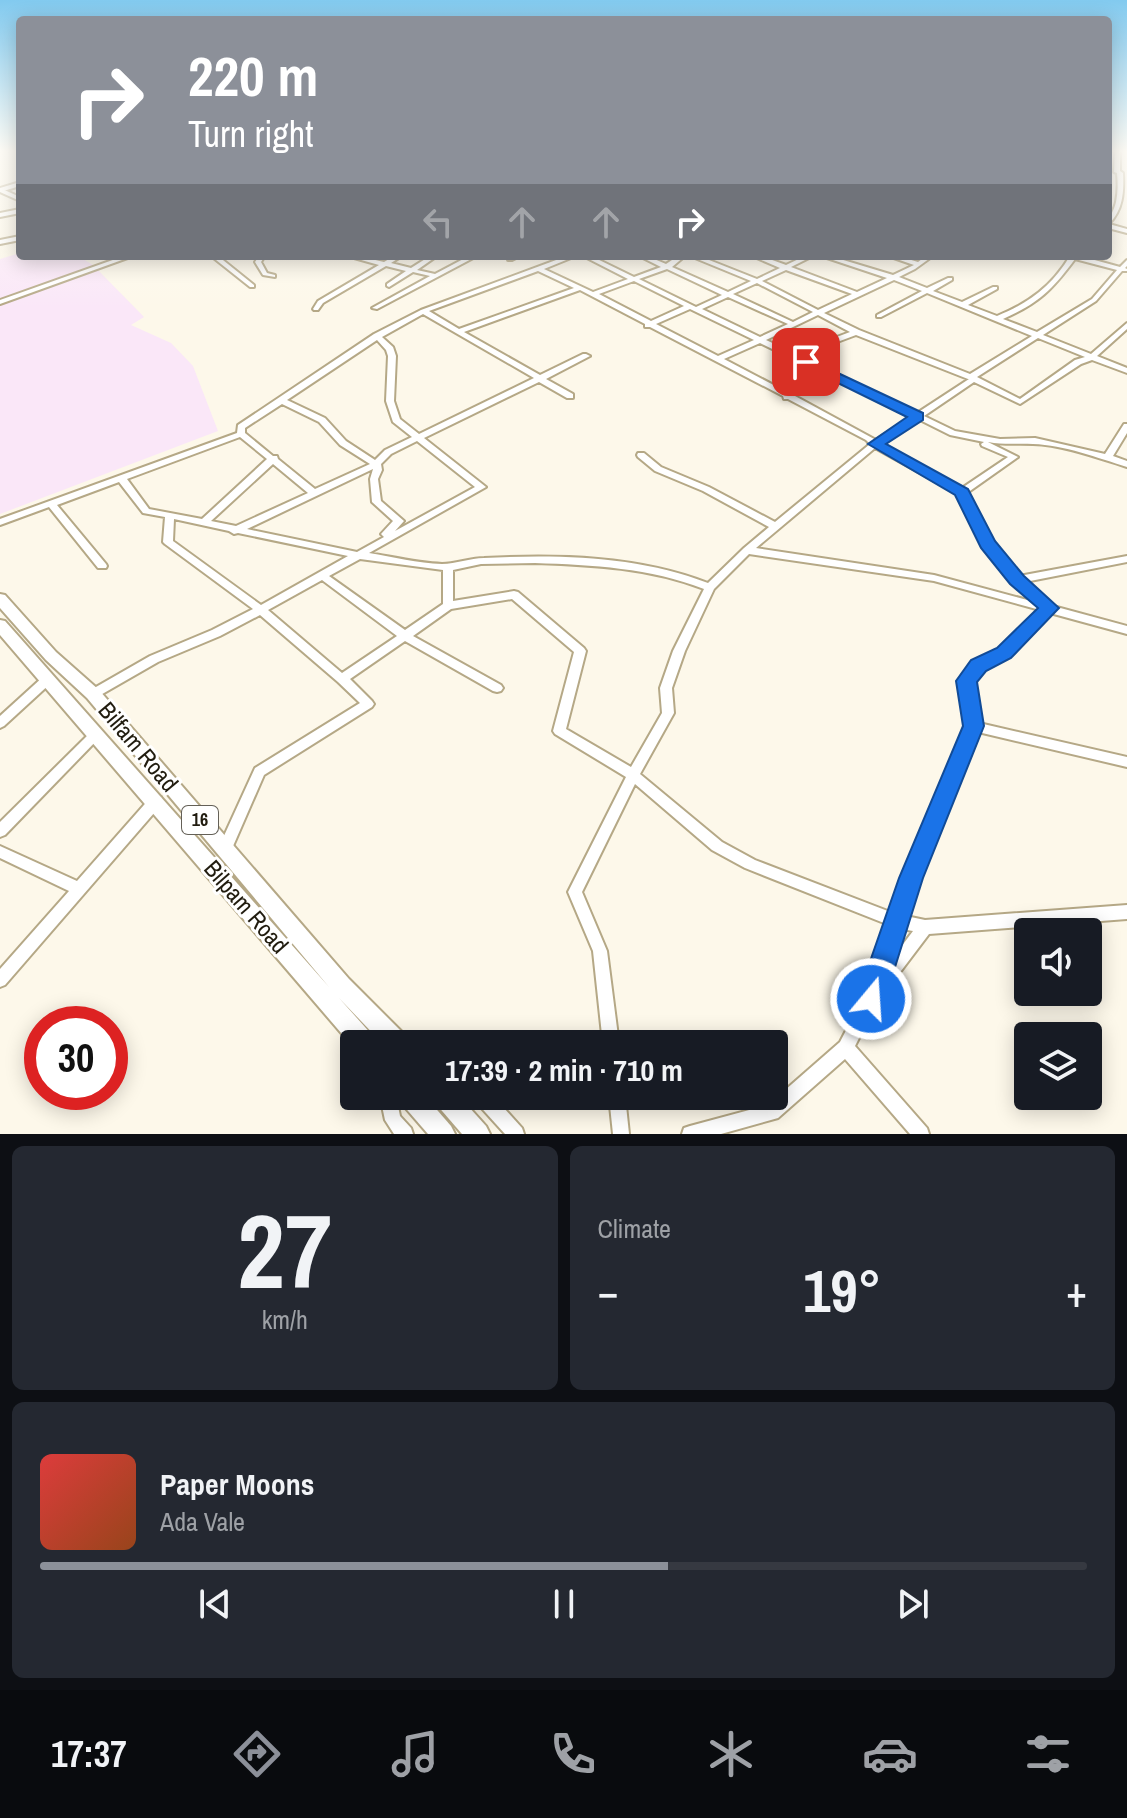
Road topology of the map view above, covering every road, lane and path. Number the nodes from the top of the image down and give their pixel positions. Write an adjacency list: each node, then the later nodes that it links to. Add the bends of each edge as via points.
1 (119, 260): 41 (street)
2 (222, 260): 34 (street)
3 (259, 260): 27 (street, via 265,274)
4 (371, 260): 20 (street)
5 (392, 260): 20 (street)
6 (427, 260): 25 (street)
7 (467, 260): 28 (street)
8 (563, 260): 26 (street)
9 (594, 260): 31 (street)
10 (651, 260): 22 (street)
11 (677, 260): 22 (street)
12 (703, 260): 32 (street)
13 (765, 260): 24 (street)
14 (802, 260): 24 (street)
15 (837, 260): 29 (street)
16 (904, 260): 21 (street)
17 (924, 260): 21 (street)
18 (1070, 260): 49 (street, via 1037,301)
19 (1092, 260): 23 (street)
20 (385, 264): 25 (street); 45 (street)
21 (918, 264): 29 (street)
22 (667, 267): 31 (street); 39 (street)
23 (1125, 267): 56 (street, via 1094,300)
24 (785, 268): 32 (street); 40 (street)
25 (412, 269): 28 (street); 33 (street)
26 (539, 269): 35 (street); 46 (street)
27 (273, 276)
28 (438, 276): 43 (street)
29 (890, 276): 37 (street); 40 (street); 56 (street)
30 (950, 279): 37 (street)
31 (631, 280): 38 (street); 44 (street)
32 (757, 281): 39 (street); 47 (street)
33 (389, 285)
34 (252, 286)
35 (580, 288): 38 (street); 53 (street)
36 (995, 288): 42 (street)
37 (925, 290): 42 (street); 48 (street)
38 (593, 294): 51 (street)
39 (725, 294): 44 (street); 50 (street)
40 (858, 294): 47 (street)
41 (0, 302)
42 (962, 305): 49 (street)
43 (375, 308)
44 (692, 308): 51 (street); 57 (street)
45 (316, 309)
46 (423, 311): 53 (street); 55 (street)
47 (820, 313): 50 (street); 54 (street)
48 (879, 316)
49 (996, 319): 56 (street)
50 (793, 324): 57 (street)
51 (648, 325): 61 (street)
52 (1127, 325): 60 (street)
53 (460, 331): 64 (street)
54 (856, 332): 59 (street); 65 (street)
55 (377, 336): 68 (street); 73 (street, via 392,356 390,401 396,420)
56 (1039, 336): 60 (street); 65 (street)
57 (758, 339): 61 (street); 63 (street)
58 (586, 356): 64 (street)
59 (794, 356)
60 (1092, 357): 62 (street); 65 (street, via 1020,402)
61 (717, 360): 67 (street)
62 (1127, 371)
63 (830, 374): 67 (street); 69 (street)
64 (542, 377): 66 (street); 73 (street)
65 (972, 378): 69 (street)
66 (570, 396)
67 (787, 397): 74 (street)
68 (282, 401): 71 (street, via 241,427); 78 (street, via 322,420 343,443)
69 (917, 417): 72 (street); 74 (street)
70 (1127, 426): 77 (street)
71 (241, 434): 76 (street); 80 (street)
72 (968, 437): 77 (street, via 1035,441); 82 (street, via 1014,457)
73 (417, 438): 78 (street); 89 (street, via 481,487)
74 (875, 444): 82 (street); 87 (street)
75 (641, 455): 87 (street, via 658,469)
76 (274, 458): 81 (street); 85 (street)
77 (1107, 458): 79 (street)
78 (376, 464): 81 (street); 89 (street, via 377,502 399,521)
79 (1127, 464)
80 (122, 479): 83 (street); 84 (street, via 146,511)
81 (313, 492): 88 (street)
82 (962, 492): 96 (street, via 987,544)
83 (52, 505): 86 (street); 93 (street)
84 (170, 515): 85 (street); 101 (street, via 168,542)
85 (205, 521): 88 (street)
86 (0, 522)
87 (776, 527): 90 (street)
88 (234, 531): 91 (street)
89 (379, 541): 91 (street)
90 (747, 550): 97 (street); 100 (street, via 934,578)
91 (357, 555): 94 (street); 95 (street)
92 (1127, 559): 96 (street)
93 (102, 566)
94 (448, 567): 97 (street, via 485,561 608,564 670,573); 99 (street)
95 (323, 576): 101 (street); 104 (street)
96 (1017, 580): 100 (street)
97 (710, 587): 113 (street, via 666,688 668,713)
98 (0, 599): 108 (main road, Bilfam Road / 16)
99 (448, 606): 104 (street); 113 (street, via 514,595 569,639 580,651 559,731)
100 (1049, 608): 103 (street); 110 (street, via 1004,653 978,665 967,681)
101 (258, 611): 106 (street); 108 (street)
102 (0, 626): 105 (main road, Bilpam Road / 16)
103 (1127, 630)
104 (406, 637): 106 (street); 107 (street)
105 (48, 679): 109 (street); 111 (main road, Bilpam Road / 16)
106 (342, 679): 116 (street, via 368,704 259,772)
107 (497, 688)
108 (93, 694): 116 (main road, Bilfam Road / 16)
109 (0, 723)
110 (974, 726): 112 (street); 120 (street)
111 (96, 734): 114 (main road, Bilpam Road / 16); 115 (street)
112 (1127, 762)
113 (633, 775): 120 (street, via 717,846); 126 (street, via 575,892 600,951)
114 (156, 801): 118 (street); 124 (main road, Bilpam Road / 16)
115 (0, 831)
116 (225, 849): 125 (main road, Bilfam Road / 16)
117 (0, 852): 118 (street)
118 (79, 889): 122 (street)
119 (1127, 912): 121 (street)
120 (896, 921): 121 (street); 123 (street)
121 (925, 927): 123 (street)
122 (0, 980)
123 (871, 999): 127 (street)
124 (353, 1030)
125 (384, 1030)
126 (609, 1030)
127 (846, 1048): 138 (street, via 772,1112); 139 (street)
128 (391, 1110): 133 (street)
129 (422, 1110): 134 (main road)
130 (457, 1110): 135 (main road)
131 (495, 1110): 136 (street)
132 (618, 1110): 137 (street)
133 (405, 1134)
134 (443, 1134)
135 (478, 1134)
136 (516, 1134)
137 (621, 1134)
138 (690, 1134)
139 (921, 1134)

